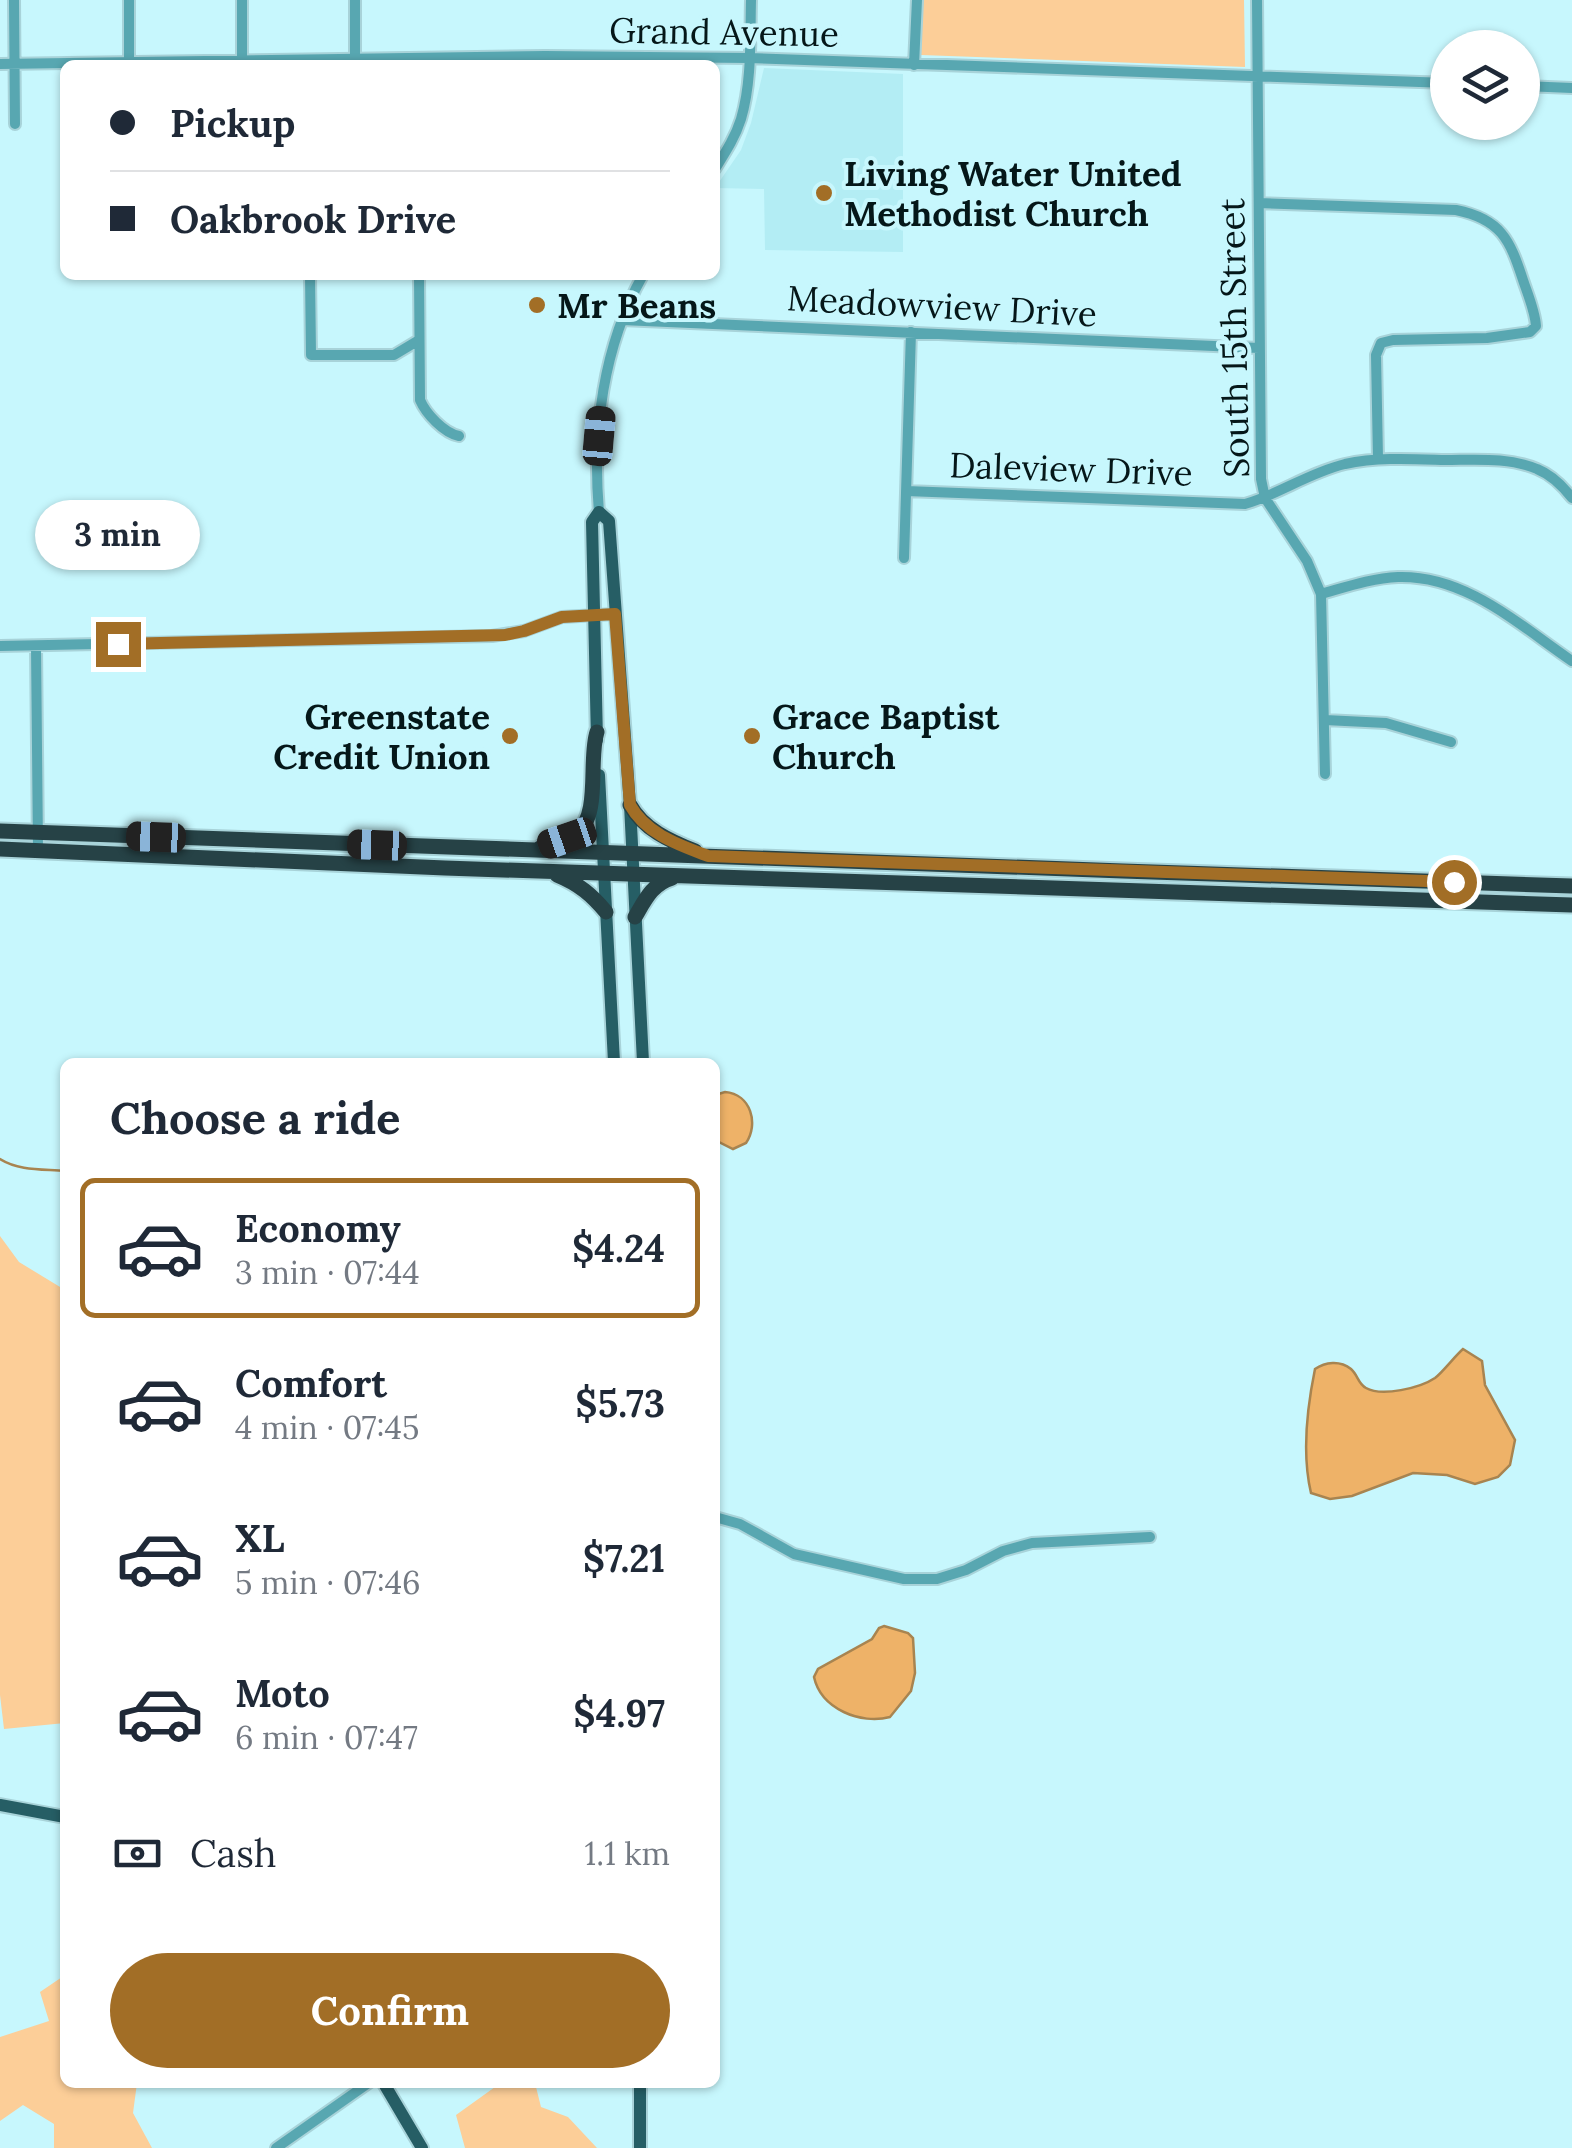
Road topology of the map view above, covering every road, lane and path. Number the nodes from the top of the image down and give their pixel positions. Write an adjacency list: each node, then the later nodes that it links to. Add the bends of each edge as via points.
1 (14, 0): 17 (street)
2 (129, 0): 10 (street)
3 (242, 0): 11 (street)
4 (354, 0): 8 (street)
5 (751, 0): 9 (street)
6 (916, 0): 18 (street)
7 (1257, 0): 19 (street, South 15th Street)
8 (355, 58): 12 (street, Grand Avenue); 13 (street, Grand Avenue)
9 (749, 58): 14 (street, Grand Avenue); 18 (street, Grand Avenue); 24 (street, via 741,118)
10 (129, 60)
11 (242, 60)
12 (332, 60)
13 (396, 60)
14 (613, 60)
15 (60, 63): 17 (street, Grand Avenue)
16 (0, 64): 17 (street, Grand Avenue)
17 (15, 64): 23 (street)
18 (914, 65): 19 (street, Grand Avenue)
19 (1258, 77): 20 (street, Grand Avenue); 25 (street, South 15th Street)
20 (1430, 83)
21 (1540, 87): 22 (street)
22 (1572, 88)
23 (15, 124)
24 (720, 161)
25 (1259, 203): 32 (street, South 15th Street); 34 (street, via 1456,210 1491,222 1512,248 1536,326 1486,338 1381,343)
26 (310, 280): 31 (street, via 311,355 394,355)
27 (419, 280): 31 (street)
28 (641, 280): 29 (street)
29 (622, 320): 30 (street, Meadowview Drive); 38 (street, via 601,410)
30 (911, 332): 32 (street, Meadowview Drive); 35 (street)
31 (419, 340): 33 (street, via 422,407)
32 (1259, 348): 36 (street, South 15th Street)
33 (458, 436)
34 (1378, 460): 36 (street, Daleview Drive, via 1300,478); 37 (street, Daleview Drive, via 1504,460 1552,476)
35 (906, 490): 36 (street, Daleview Drive, via 1245,504); 39 (street)
36 (1264, 498): 40 (street, South 15th Street)
37 (1572, 498)
38 (600, 512): 41 (main road, via 592,522); 42 (main road, via 609,521)
39 (904, 558)
40 (1321, 594): 45 (street, via 1396,577 1454,586); 46 (street, South 15th Street)
41 (593, 614): 42 (street); 44 (street, via 492,636); 47 (main road)
42 (615, 614): 50 (main road)
43 (0, 646): 44 (street)
44 (36, 646): 52 (street)
45 (1572, 661)
46 (1324, 720): 48 (street, via 1386,723); 49 (street, South 15th Street)
47 (597, 732): 55 (highway, via 588,818 580,831); 56 (main road)
48 (1451, 742)
49 (1325, 774)
50 (630, 805): 57 (main road); 58 (highway, via 662,836)
51 (0, 831): 52 (highway)
52 (39, 832): 54 (street); 55 (highway)
53 (0, 849): 54 (highway)
54 (38, 850): 59 (highway)
55 (527, 852): 56 (highway)
56 (603, 853): 57 (highway); 60 (main road)
57 (632, 854): 58 (highway); 61 (main road)
58 (708, 856): 63 (highway)
59 (549, 872): 60 (highway); 65 (highway, via 579,885)
60 (604, 874): 61 (highway); 65 (main road)
61 (633, 875): 62 (highway); 66 (main road)
62 (679, 876): 64 (highway); 66 (highway, via 660,882)
63 (1572, 886)
64 (1572, 905)
65 (606, 912): 67 (main road)
66 (635, 917): 68 (main road)
67 (614, 1058)
68 (643, 1058)
69 (720, 1518): 70 (street, via 794,1554 923,1580 1032,1544)
70 (1150, 1537)
71 (0, 1805): 72 (main road)
72 (60, 1817)
73 (361, 2088): 76 (street)
74 (386, 2088): 77 (main road)
75 (640, 2088): 78 (main road)
76 (276, 2148)
77 (422, 2148)
78 (640, 2148)

